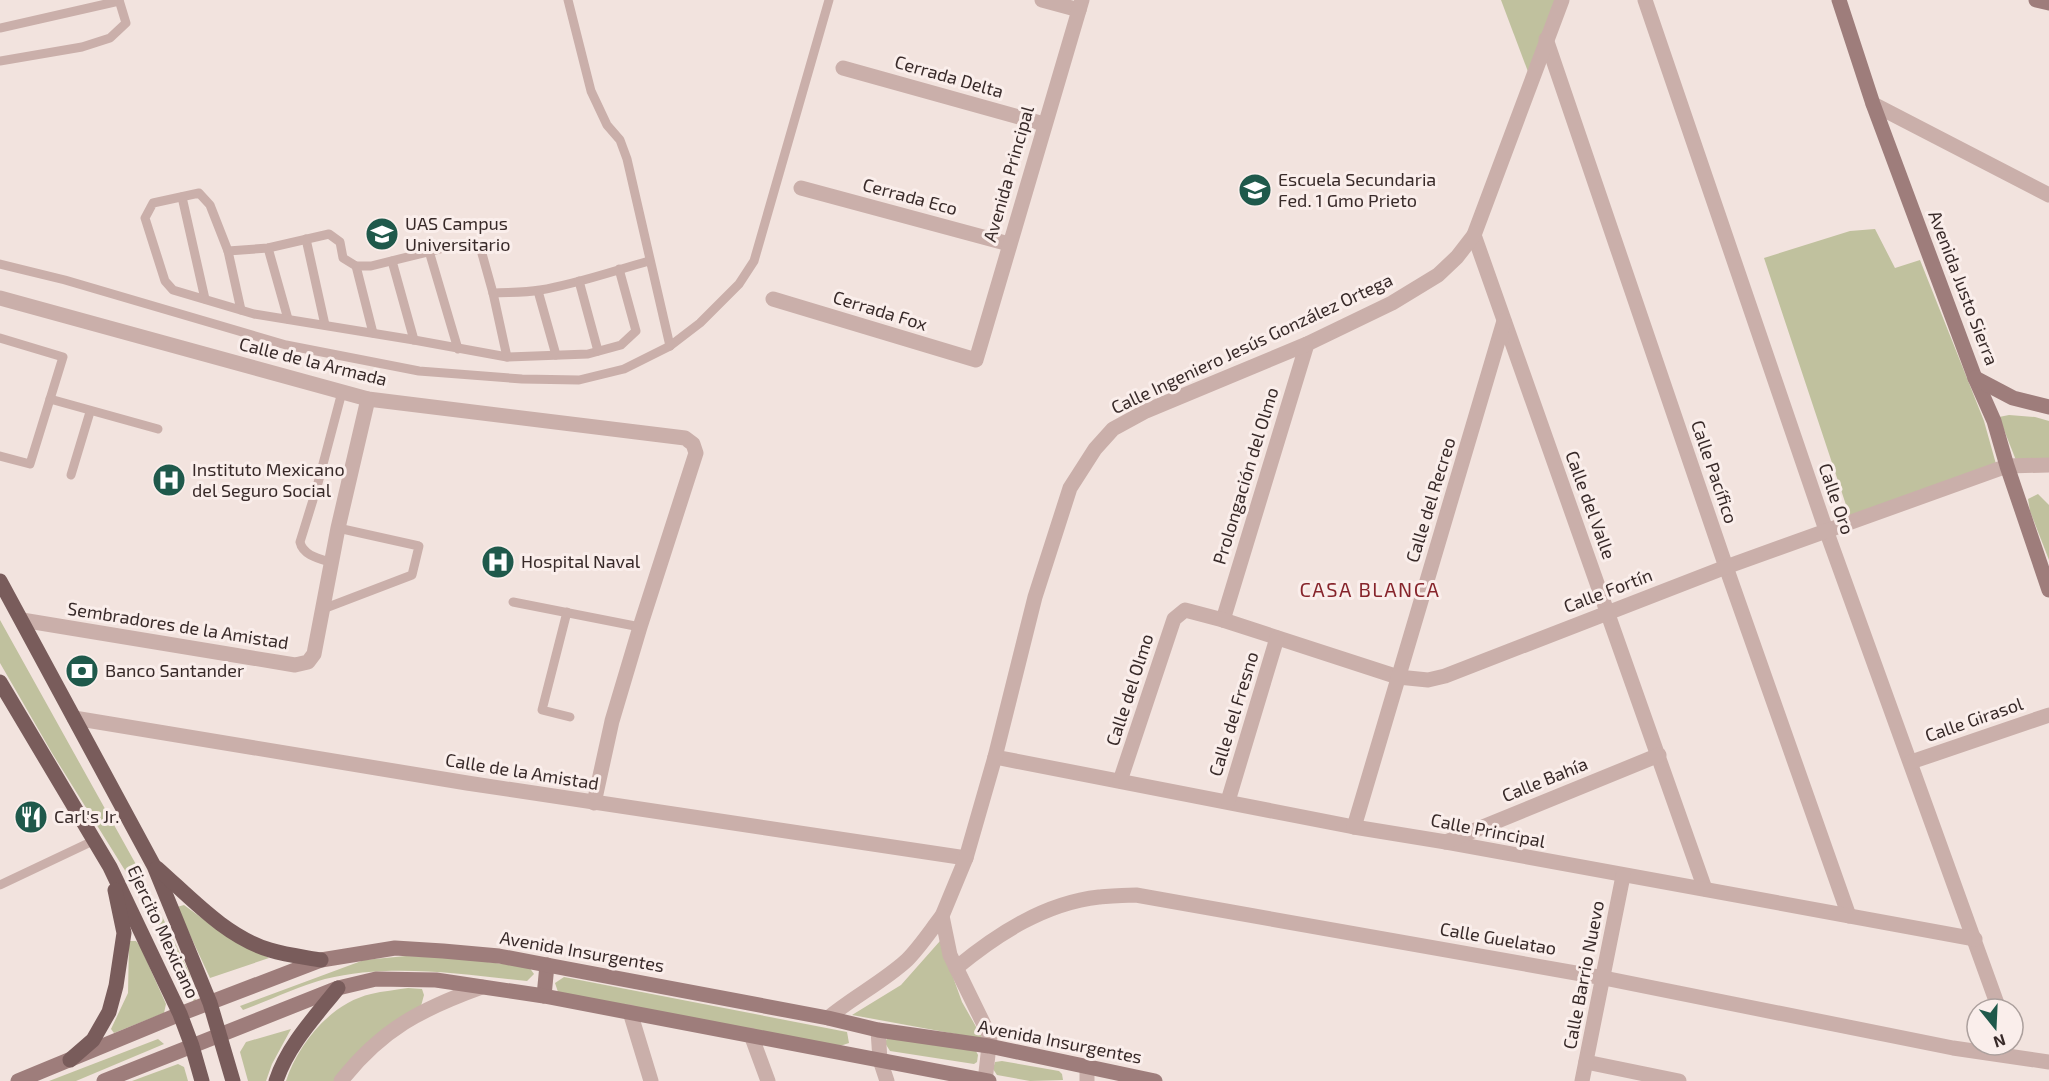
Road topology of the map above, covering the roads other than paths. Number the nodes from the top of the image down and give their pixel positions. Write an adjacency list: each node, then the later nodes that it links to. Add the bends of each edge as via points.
1 (119, 0): 11 (lane); 13 (lane, via 126,22 110,38 82,47)
2 (568, 0): 27 (lane, via 591,92 627,159)
3 (829, 0): 45 (lane, via 754,261 739,284)
4 (1042, 0): 10 (street)
5 (1562, 0): 12 (street, Calle Ingeniero Jesús González Ortega)
6 (1645, 0): 65 (street, Calle Oro)
7 (1839, 0): 15 (main road, Avenida Justo Sierra)
8 (2036, 0): 9 (main road)
9 (2049, 3)
10 (1080, 5): 16 (street, Avenida Principal)
11 (0, 28)
12 (1546, 39): 20 (street, Calle Ingeniero Jesús González Ortega); 67 (street, Calle Pacífico)
13 (0, 61)
14 (843, 68): 16 (street, Cerrada Delta)
15 (1873, 104): 18 (street); 51 (main road, Avenida Justo Sierra)
16 (1044, 124): 22 (street, Avenida Principal)
17 (801, 188): 22 (street, Cerrada Eco)
18 (2049, 195)
19 (182, 197): 24 (lane, via 200,193 210,205); 35 (lane); 35 (lane, via 153,203 145,218 165,281 173,290)
20 (1474, 234): 39 (street, Calle del Valle); 44 (street, Calle Ingeniero Jesús González Ortega, via 1438,275 1392,303)
21 (306, 239): 23 (lane); 29 (lane, via 329,234 340,242 343,258); 40 (lane)
22 (1009, 244): 50 (street, Avenida Principal)
23 (268, 248): 24 (lane); 38 (lane)
24 (228, 251): 37 (lane)
25 (429, 251): 26 (lane); 33 (lane, via 448,247 481,250); 46 (lane)
26 (392, 261): 29 (lane); 43 (lane)
27 (650, 261): 30 (lane); 45 (lane)
28 (0, 264): 45 (lane, via 286,345 419,370 579,380 624,369)
29 (356, 266): 41 (lane)
30 (619, 269): 31 (lane); 47 (lane, via 636,331 621,345)
31 (579, 281): 32 (lane); 47 (lane)
32 (538, 291): 33 (lane); 48 (lane)
33 (492, 293): 49 (lane)
34 (0, 298): 52 (street, Calle de la Armada)
35 (205, 299): 37 (lane)
36 (773, 299): 50 (street, Cerrada Fox)
37 (241, 310): 38 (lane)
38 (288, 319): 40 (lane)
39 (1504, 321): 73 (street, Calle del Valle); 79 (street, Calle del Recreo)
40 (325, 325): 41 (lane)
41 (373, 333): 43 (lane)
42 (0, 338): 53 (lane, via 63,357)
43 (414, 340): 46 (lane)
44 (1307, 344): 76 (street, Prolongación del Olmo); 85 (street, Calle Ingeniero Jesús González Ortega, via 1146,411 1113,429 1095,449 1070,488 1035,597)
45 (670, 346)
46 (458, 349): 49 (lane)
47 (598, 351): 48 (lane)
48 (556, 355): 49 (lane)
49 (507, 357)
50 (976, 360)
51 (1976, 378): 55 (main road, via 2013,398); 60 (main road, Avenida Justo Sierra)
52 (342, 392): 54 (street, Calle de la Armada); 62 (lane)
53 (50, 399): 56 (lane); 58 (lane, via 30,464)
54 (368, 399): 64 (street, Sembradores de la Amistad); 77 (street, Calle de la Armada, via 685,438 693,444 696,453)
55 (2049, 407)
56 (90, 412): 57 (lane); 61 (lane)
57 (158, 429)
58 (0, 456)
59 (2049, 465): 60 (street, Calle Fortín)
60 (2007, 466): 65 (street, Calle Fortín); 69 (main road, Avenida Justo Sierra)
61 (71, 475)
62 (318, 483)
63 (313, 500): 66 (lane, via 300,542 305,552)
64 (338, 528): 66 (street, Sembradores de la Amistad); 71 (lane, via 419,546 412,575)
65 (1826, 530): 67 (street, Calle Fortín); 86 (street, Calle Oro)
66 (333, 563): 71 (street, Sembradores de la Amistad)
67 (1726, 567): 73 (street, Calle Fortín); 100 (street, Calle Pacífico)
68 (0, 581): 75 (main road)
69 (2049, 591)
70 (513, 602): 72 (lane)
71 (323, 609): 75 (street, Sembradores de la Amistad, via 314,654 308,662 295,665)
72 (567, 612): 77 (lane); 82 (lane, via 542,710)
73 (1607, 612): 79 (street, Calle Fortín, via 1445,676 1428,680); 84 (street, Calle del Valle)
74 (1180, 613): 76 (street, Calle Fortín, via 1185,610); 87 (street, Calle del Olmo, via 1174,619)
75 (22, 620): 83 (main road)
76 (1222, 620): 78 (street, Calle Fortín)
77 (640, 627): 89 (street, via 612,721)
78 (1277, 638): 79 (street, Calle Fortín); 88 (street, Calle del Fresno)
79 (1398, 676): 90 (street, Calle del Recreo)
80 (0, 682): 91 (main road)
81 (2049, 715): 86 (street, Calle Girasol)
82 (570, 717)
83 (74, 718): 89 (street, Calle de la Amistad); 94 (main road)
84 (1659, 755): 92 (street, Calle Bahía); 98 (street, Calle del Valle)
85 (995, 758): 87 (street, Calle Principal); 93 (street, Calle Ingeniero Jesús González Ortega)
86 (1911, 762): 101 (street, Calle Oro)
87 (1120, 782): 88 (street, Calle Principal)
88 (1228, 801): 90 (street, Calle Principal)
89 (594, 802): 93 (street, Calle de la Amistad)
90 (1354, 827): 92 (street, Calle Principal)
91 (95, 840): 95 (main road); 97 (lane)
92 (1446, 842): 96 (street, Calle Principal)
93 (966, 858): 99 (street, Calle Ingeniero Jesús González Ortega)
94 (154, 866): 102 (main road, via 245,940 270,950); 110 (main road)
95 (111, 867): 112 (main road, Ejercito Mexicano); 121 (main road, via 124,933 116,986 109,1012 93,1040)
96 (1623, 876): 98 (street, Calle Principal); 105 (street, Calle Barrio Nuevo)
97 (0, 885)
98 (1705, 890): 100 (street, Calle Principal)
99 (942, 916): 104 (street); 113 (street, Calle Ingeniero Jesús González Ortega, via 908,959)
100 (1849, 916): 101 (street, Calle Principal)
101 (1975, 939): 109 (street, Calle Oro)
102 (321, 960): 103 (main road, Avenida Insurgentes, via 395,948 477,954); 110 (main road, Avenida Insurgentes)
103 (547, 965): 108 (main road); 113 (main road, Avenida Insurgentes)
104 (956, 968): 105 (street, Calle Guelatao, via 1011,927 1058,907 1097,897 1137,895); 118 (street, via 990,1036)
105 (1604, 978): 119 (street, Calle Guelatao); 123 (street, Calle Barrio Nuevo)
106 (482, 987): 107 (main road, via 401,979); 108 (main road); 131 (street, via 412,1016 360,1057)
107 (338, 988): 115 (main road); 130 (main road, via 294,1045)
108 (544, 996): 111 (main road)
109 (1995, 997)
110 (210, 1003): 112 (main road, Avenida Insurgentes); 115 (main road)
111 (630, 1012): 116 (main road); 132 (street)
112 (180, 1014): 117 (main road, Ejercito Mexicano); 121 (main road, Avenida Insurgentes)
113 (828, 1018): 114 (main road, Avenida Insurgentes)
114 (878, 1030): 118 (main road, Avenida Insurgentes); 122 (street)
115 (219, 1035): 117 (main road); 129 (main road)
116 (752, 1035): 122 (main road); 133 (street)
117 (192, 1046): 127 (main road); 128 (main road, Ejercito Mexicano)
118 (989, 1046): 125 (main road, Avenida Insurgentes); 135 (street)
119 (1965, 1049)
120 (2025, 1054): 124 (street, Calle Guelatao)
121 (70, 1060): 126 (main road, Avenida Insurgentes)
122 (880, 1060): 134 (street); 135 (main road)
123 (1586, 1062): 137 (street, Calle Barrio Nuevo); 138 (street)
124 (2049, 1062)
125 (1087, 1075): 136 (main road, Avenida Insurgentes)
126 (18, 1081)
127 (104, 1081)
128 (202, 1081)
129 (233, 1081)
130 (276, 1081)
131 (340, 1081)
132 (651, 1081)
133 (768, 1081)
134 (887, 1081)
135 (986, 1081)
136 (1155, 1081)
137 (1582, 1081)
138 (1679, 1081)

